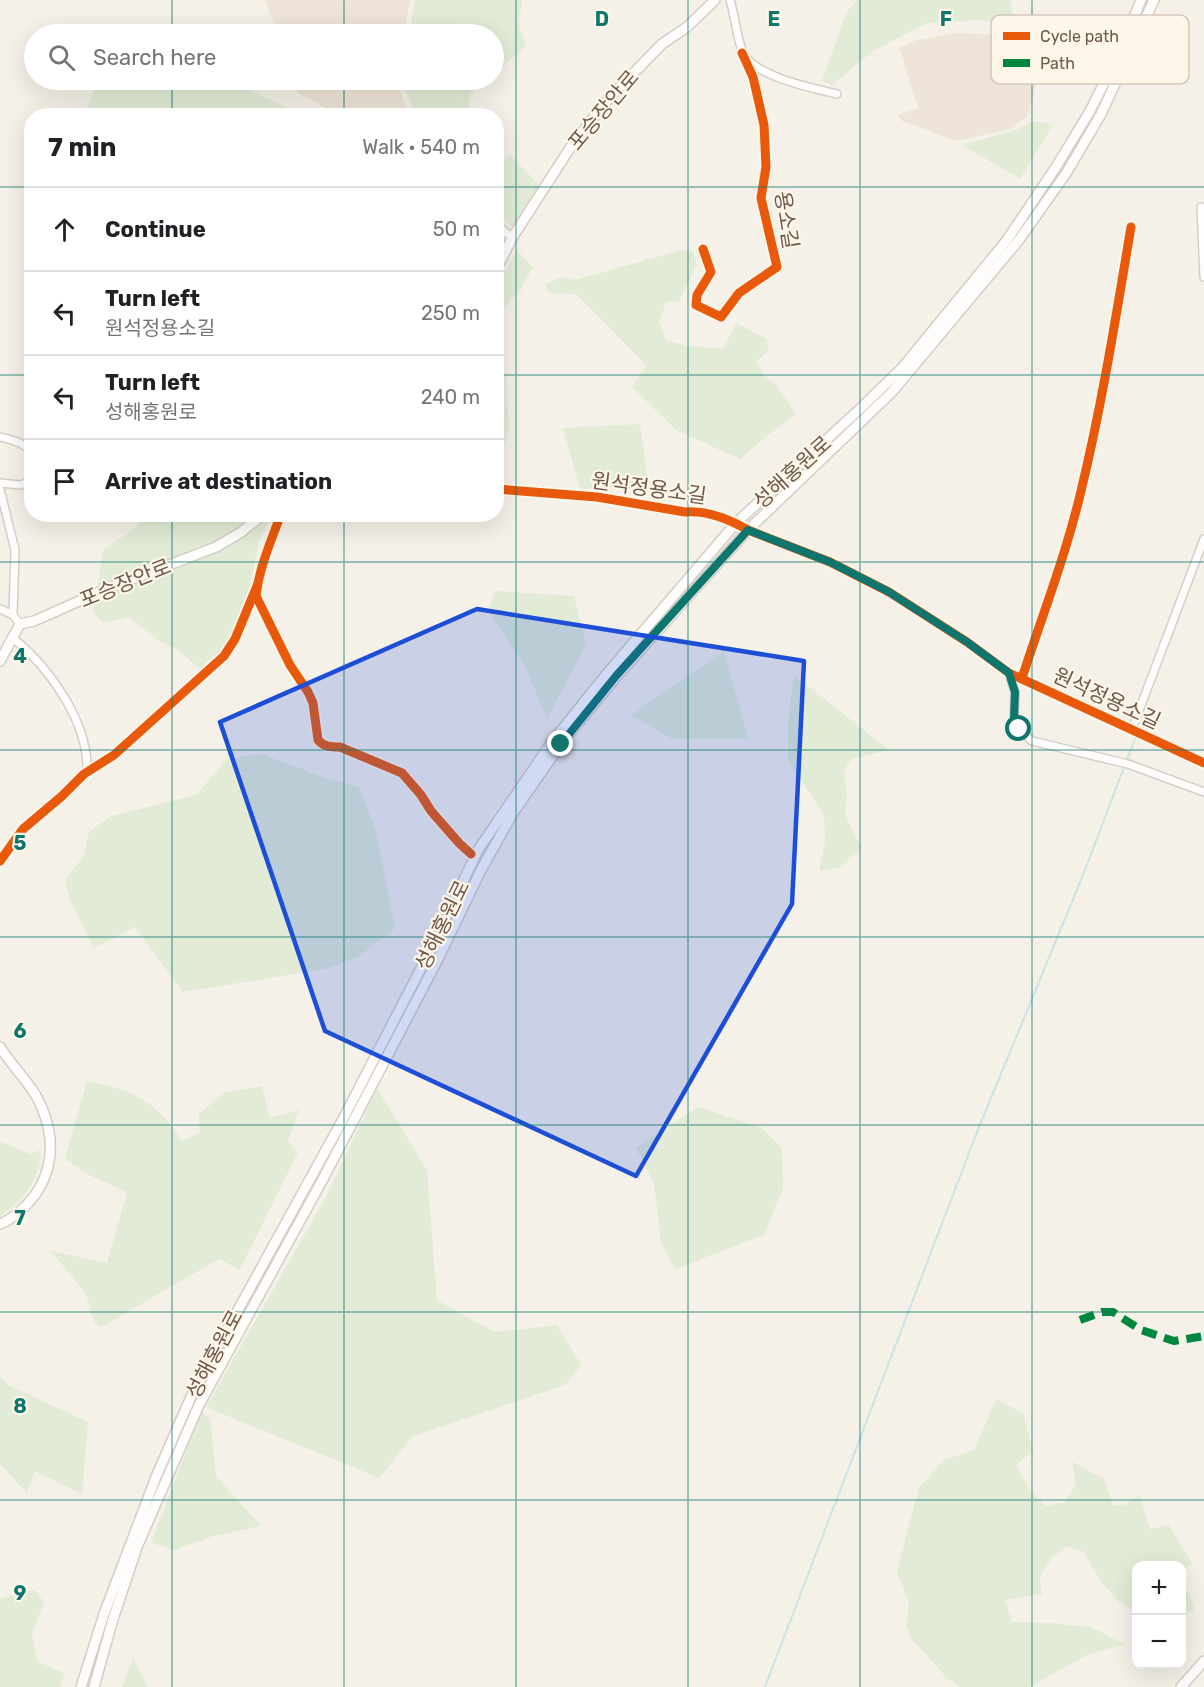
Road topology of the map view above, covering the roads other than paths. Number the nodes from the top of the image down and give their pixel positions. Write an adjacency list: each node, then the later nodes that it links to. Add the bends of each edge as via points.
1 (715, 0): 14 (main road, 포승장안로, via 662,44 609,99 572,145)
2 (730, 0): 7 (street, 용소길)
3 (1141, 0): 5 (main road, 성해홍원로)
4 (1154, 0): 6 (main road, 성해홍원로)
5 (1135, 15)
6 (1147, 15)
7 (742, 53): 10 (street, via 776,78); 15 (street, 용소길, via 765,125 766,167 761,198 777,267 739,293 721,317 696,305 697,295 711,272)
8 (1104, 84): 26 (main road, 성해홍원로, via 1056,167 1000,249 902,368)
9 (1115, 84): 27 (main road, 성해홍원로, via 1067,172 1018,240 892,392)
10 (837, 94)
11 (1201, 207): 17 (street)
12 (1131, 227): 36 (street, via 1082,490)
13 (504, 231): 14 (street)
14 (512, 238): 16 (main road, 포승장안로)
15 (703, 249)
16 (504, 254)
17 (1204, 277)
18 (0, 437): 19 (street)
19 (24, 446)
20 (0, 483): 21 (street)
21 (24, 484)
22 (0, 489): 31 (street, via 15,550)
23 (504, 490): 26 (main road, 원석정용소길, via 597,497 685,512 700,510)
24 (254, 522): 32 (main road, 포승장안로, via 216,547)
25 (278, 522): 29 (street)
26 (736, 523): 27 (main road, 원석정용소길); 46 (main road, 성해홍원로, via 552,742 478,850 342,1121 194,1390 156,1477)
27 (748, 530): 35 (main road, 원석정용소길, via 830,562 889,592); 47 (main road, 성해홍원로, via 616,676 561,744 513,813 324,1179 199,1405 136,1547)
28 (1204, 539): 37 (street)
29 (258, 584): 39 (street, via 236,639 224,656 114,755); 41 (street, via 256,596 313,703 321,744 340,747 402,773 422,795 430,811)
30 (0, 609): 31 (street)
31 (13, 615): 32 (street)
32 (20, 624): 33 (main road)
33 (13, 638): 34 (main road); 39 (street, via 37,659 59,690 81,730 88,755)
34 (0, 662)
35 (1009, 673): 36 (main road, 원석정용소길); 40 (street, via 1015,692 1014,718 1032,741 1128,764)
36 (1022, 678): 37 (main road, 원석정용소길)
37 (1132, 729): 38 (main road, 원석정용소길)
38 (1204, 763)
39 (87, 772): 42 (street, via 24,829)
40 (1204, 792)
41 (471, 854)
42 (0, 861)
43 (0, 1047): 44 (main road, via 43,1108 51,1160 46,1177 30,1202)
44 (0, 1224)
45 (1204, 1661): 48 (main road)
46 (81, 1687)
47 (94, 1687)
48 (1181, 1687)

